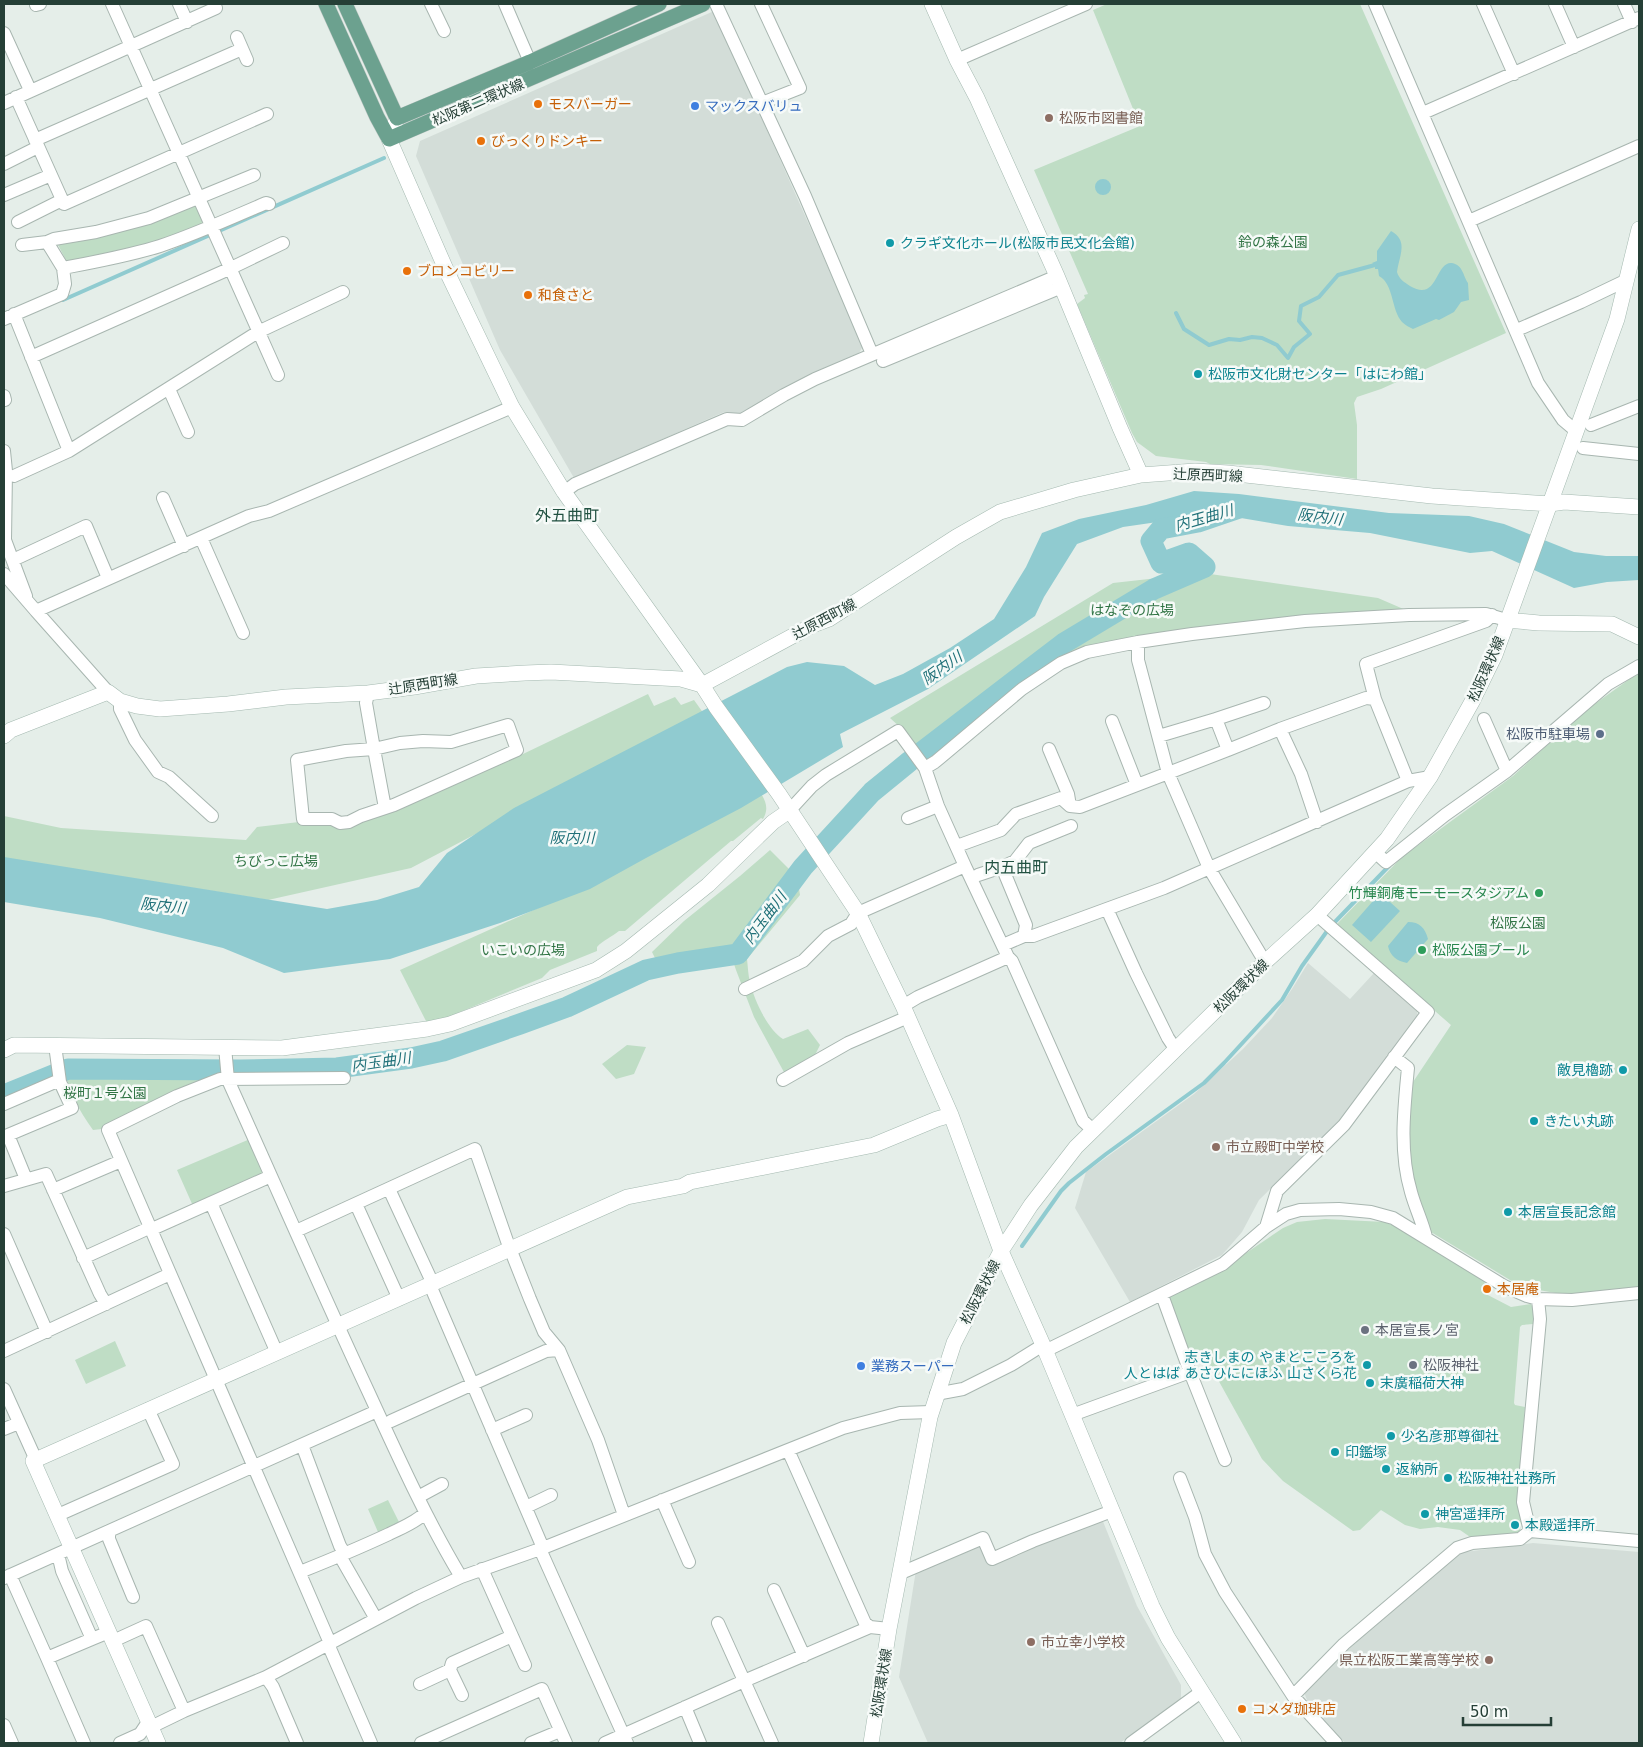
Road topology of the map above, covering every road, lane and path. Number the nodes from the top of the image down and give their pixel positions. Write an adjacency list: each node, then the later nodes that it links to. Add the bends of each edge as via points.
1 (112, 4): 22 (street)
2 (179, 4): 19 (street)
3 (326, 4): 36 (main road)
4 (345, 4): 35 (main road)
5 (431, 4): 20 (street)
6 (505, 4): 26 (street)
7 (659, 4): 26 (main road, 松阪第二環状線)
8 (703, 4): 36 (main road, 松阪第二環状線)
9 (716, 4): 32 (street)
10 (761, 4): 32 (street, via 800,88)
11 (932, 4): 25 (street)
12 (1086, 4): 25 (street)
13 (1375, 4): 33 (street)
14 (1483, 4): 27 (street)
15 (1555, 4): 23 (street)
16 (1624, 4): 18 (street)
17 (216, 8): 19 (street)
18 (1636, 20): 23 (street)
19 (187, 22): 22 (street)
20 (444, 31)
21 (4, 34): 29 (street)
22 (130, 46): 28 (street); 29 (street)
23 (1574, 47): 27 (street)
24 (242, 49): 28 (street)
25 (957, 60): 57 (street, via 981,106)
26 (530, 62): 35 (main road, 松阪第二環状線)
27 (1514, 74): 33 (street)
28 (150, 89): 37 (street); 39 (street)
29 (30, 90): 30 (street)
30 (16, 97): 31 (street); 37 (street)
31 (4, 103)
32 (762, 103): 63 (street)
33 (1423, 113): 47 (street)
34 (267, 114): 39 (street)
35 (397, 118): 36 (street)
36 (389, 139): 66 (street, via 448,274)
37 (37, 143): 40 (street); 41 (street)
38 (1639, 146): 47 (street)
39 (179, 154): 44 (street); 45 (street, via 64,204)
40 (4, 164)
41 (51, 175): 43 (street); 45 (street)
42 (254, 175): 44 (street)
43 (4, 196)
44 (199, 198): 50 (street); 51 (street, via 137,222)
45 (62, 200): 48 (street)
46 (269, 204): 50 (street)
47 (1469, 221): 60 (street)
48 (18, 222)
49 (1639, 229): 56 (street, 松阪環状線)
50 (213, 231): 54 (street, via 141,252); 55 (street)
51 (47, 242): 53 (street); 54 (street)
52 (283, 243): 55 (street)
53 (22, 245)
54 (63, 268): 59 (street, via 65,284 62,294)
55 (230, 269): 61 (street); 62 (street)
56 (1627, 280): 60 (street); 69 (street, 松阪環状線, via 1617,319)
57 (1059, 282): 63 (street); 75 (street)
58 (343, 292): 61 (street)
59 (13, 320): 62 (street)
60 (1517, 330): 69 (street, via 1538,383 1563,420)
61 (258, 332): 64 (street); 65 (street)
62 (31, 357): 72 (street)
63 (878, 358): 77 (street, via 800,387 742,420 727,419 575,484)
64 (278, 375)
65 (169, 389): 70 (street); 72 (street)
66 (512, 406): 77 (street); 81 (street)
67 (1639, 406): 68 (street)
68 (1591, 426)
69 (1576, 431): 80 (street, 松阪環状線)
70 (188, 432)
71 (1583, 448): 74 (street)
72 (70, 450): 76 (street)
73 (4, 451): 83 (street, via 5,540)
74 (1639, 454)
75 (1141, 475): 80 (street, 辻原西町線, via 1195,471 1228,473); 92 (street, 辻原西町線, via 1074,490 989,517 829,619)
76 (14, 476)
77 (564, 492): 92 (street)
78 (163, 498): 82 (street)
79 (1639, 507): 80 (street, 辻原西町線, via 1564,502)
80 (1548, 509): 87 (street, 松阪環状線)
81 (201, 538): 82 (street); 88 (street)
82 (184, 546): 85 (street)
83 (13, 560): 85 (street, via 86,526); 86 (street)
84 (4, 574): 86 (street)
85 (108, 578): 86 (street)
86 (32, 607): 94 (street)
87 (1503, 614): 89 (street, via 1539,623 1612,624); 90 (street, via 1306,621); 95 (street, via 1366,664); 109 (street, 松阪環状線, via 1495,655)
88 (243, 632)
89 (1639, 637)
90 (1138, 642): 102 (street, via 1138,660); 106 (street, via 1088,652 1061,663 1022,689 935,762)
91 (1639, 666): 107 (street, via 1608,684)
92 (702, 685): 93 (street, 辻原西町線, via 681,679 534,672 476,676); 115 (street)
93 (368, 693): 94 (street, 辻原西町線, via 168,708 137,706); 103 (street, via 366,703)
94 (114, 697): 101 (street, via 11,730); 116 (street, via 135,740 158,772 169,777)
95 (1375, 699): 100 (street, via 1366,698); 110 (street)
96 (1264, 703): 97 (street)
97 (1216, 719): 102 (street); 105 (street)
98 (1484, 719): 107 (street)
99 (1112, 721): 111 (street)
100 (1280, 729): 105 (street); 118 (street, via 1301,774)
101 (4, 736)
102 (1158, 736): 108 (street)
103 (374, 749): 114 (street); 114 (street, via 297,760 303,819 349,822); 114 (street, via 408,742 451,742 508,725 517,750)
104 (1049, 749): 113 (street)
105 (1228, 750): 108 (street)
106 (923, 764): 112 (street); 115 (street, via 898,731 826,775)
107 (1507, 771): 121 (street, via 1386,862)
108 (1168, 773): 111 (street); 124 (street)
109 (1430, 778): 110 (street); 121 (street, 松阪環状線)
110 (1408, 781): 118 (street)
111 (1137, 785): 113 (street, via 1080,807)
112 (938, 806): 117 (street); 120 (street)
113 (1070, 806): 120 (street, via 1061,798 1016,814 1002,830)
114 (385, 808)
115 (790, 811): 127 (street); 137 (street, via 708,885 596,970 450,1024)
116 (212, 816)
117 (908, 818)
118 (1316, 822): 124 (street)
119 (1072, 826): 123 (street, via 1028,843 1015,861)
120 (957, 846): 122 (street)
121 (1375, 852): 128 (street, 松阪環状線)
122 (965, 866): 127 (street); 130 (street)
123 (1002, 867): 125 (street); 129 (street, via 1026,924)
124 (1209, 868): 126 (street); 131 (street)
125 (978, 875)
126 (1107, 909): 129 (street, via 1033,936); 136 (street)
127 (858, 913): 132 (street, via 851,924 828,936 803,962); 133 (street)
128 (1317, 915): 131 (street, 松阪環状線); 138 (street, via 1428,1012)
129 (1024, 936): 130 (street)
130 (1006, 951): 133 (street, via 918,996); 145 (street, via 1083,1120)
131 (1265, 962): 136 (street, 松阪環状線)
132 (745, 989)
133 (905, 1012): 141 (street); 144 (street)
134 (55, 1045): 135 (street, via 14,1045); 137 (street); 142 (street)
135 (4, 1050)
136 (1176, 1050): 145 (street, 松阪環状線)
137 (225, 1055): 140 (street)
138 (1394, 1057): 154 (street, via 1344,1125 1277,1191); 158 (street, via 1408,1068 1403,1110 1406,1166)
139 (344, 1078): 140 (street)
140 (228, 1080): 146 (street, via 220,1079 177,1096 108,1130); 147 (street)
141 (783, 1080)
142 (60, 1081): 143 (street); 148 (street, via 72,1108 8,1136)
143 (4, 1104)
144 (951, 1115): 159 (street, via 874,1144 627,1197); 160 (street)
145 (1093, 1130): 160 (street, 松阪環状線, via 1060,1166)
146 (121, 1160): 151 (street); 155 (street)
147 (272, 1176): 152 (street); 156 (street)
148 (26, 1179): 149 (street); 151 (street, via 46,1174)
149 (4, 1186)
150 (389, 1189): 153 (street); 159 (street, via 475,1149); 163 (street)
151 (53, 1190): 161 (street)
152 (211, 1203): 155 (street); 174 (street)
153 (356, 1204): 156 (street); 167 (street)
154 (1266, 1226): 158 (street, via 1300,1210 1339,1209 1393,1218); 165 (street, via 1223,1264)
155 (150, 1229): 161 (street); 162 (street)
156 (296, 1231): 169 (street)
157 (4, 1234): 170 (street)
158 (1426, 1237): 166 (street, via 1504,1286)
159 (511, 1249): 163 (street); 173 (street, via 544,1332)
160 (1001, 1251): 171 (street); 179 (street, 松阪環状線, via 954,1343)
161 (83, 1258): 168 (street)
162 (170, 1274): 168 (street); 176 (street)
163 (431, 1285): 167 (street); 177 (street)
164 (1639, 1293): 166 (street, via 1572,1300)
165 (1162, 1295): 171 (street); 175 (street)
166 (1538, 1298): 205 (street, via 1540,1320 1523,1502)
167 (399, 1299): 169 (street)
168 (106, 1304): 170 (street)
169 (338, 1326): 174 (street); 181 (street)
170 (47, 1332): 172 (street)
171 (1044, 1348): 179 (street, via 963,1389); 184 (street)
172 (4, 1350)
173 (559, 1350): 177 (street, via 546,1351); 203 (street, via 598,1440)
174 (277, 1353): 176 (street)
175 (1190, 1372): 184 (street); 192 (street)
176 (216, 1378): 180 (street); 193 (street)
177 (472, 1384): 185 (street); 188 (street)
178 (4, 1389): 186 (street)
179 (936, 1394): 182 (street, 松阪環状線)
180 (148, 1408): 191 (street); 202 (street, via 173,1464)
181 (377, 1411): 189 (street); 197 (street)
182 (931, 1412): 190 (street, via 900,1413 874,1419); 213 (street, 松阪環状線)
183 (526, 1415): 188 (street)
184 (1072, 1415): 200 (street)
185 (391, 1421)
186 (19, 1423): 187 (street); 191 (street)
187 (4, 1429)
188 (492, 1430): 199 (street)
189 (302, 1445): 193 (street); 209 (street)
190 (788, 1450): 198 (street); 220 (street, via 865,1623)
191 (36, 1460): 202 (street, via 33,1461)
192 (1225, 1460)
193 (254, 1466): 204 (street); 212 (street)
194 (1180, 1478): 235 (street, via 1205,1554 1225,1592)
195 (442, 1484): 197 (street)
196 (551, 1495): 199 (street)
197 (418, 1498): 201 (street)
198 (662, 1500): 203 (street); 210 (street)
199 (526, 1507): 207 (street)
200 (1112, 1511): 213 (street, via 992,1559 983,1538); 233 (street, via 1156,1614)
201 (425, 1513): 209 (street, via 418,1520); 215 (street)
202 (58, 1515): 208 (street)
203 (624, 1515): 207 (street)
204 (109, 1531): 208 (street); 217 (street, via 109,1540)
205 (1530, 1531): 206 (street); 235 (street, via 1520,1539 1472,1543 1457,1548 1344,1644)
206 (1639, 1541)
207 (542, 1548): 211 (street); 241 (street)
208 (64, 1550): 214 (street); 222 (street); 224 (street, via 62,1571)
209 (342, 1555): 212 (street); 218 (street)
210 (690, 1562)
211 (482, 1569): 215 (street); 223 (street)
212 (300, 1572): 225 (street)
213 (901, 1573): 221 (street, 松阪環状線)
214 (7, 1577): 227 (street)
215 (461, 1577): 218 (street)
216 (774, 1590): 226 (street)
217 (133, 1597)
218 (376, 1619): 225 (street)
219 (718, 1623): 231 (street)
220 (870, 1627): 221 (street); 226 (street)
221 (889, 1629): 255 (street, 松阪環状線)
222 (111, 1636): 224 (street); 237 (street, via 146,1626); 239 (street)
223 (512, 1636): 228 (street); 229 (street, via 452,1663)
224 (92, 1639): 227 (street)
225 (329, 1644): 230 (street); 248 (street)
226 (804, 1656): 231 (street)
227 (47, 1658): 244 (street)
228 (525, 1665)
229 (450, 1670): 232 (street); 234 (street)
230 (266, 1678): 237 (street); 247 (street)
231 (744, 1681): 236 (street); 254 (street)
232 (420, 1684)
233 (1201, 1692): 256 (street); 257 (street)
234 (462, 1695)
235 (1293, 1696): 242 (street)
236 (685, 1707): 241 (street); 253 (street)
237 (184, 1712): 239 (street)
238 (4, 1725): 243 (street)
239 (150, 1725): 245 (street, via 140,1734); 246 (street)
240 (560, 1731): 249 (street, via 542,1689); 250 (street); 251 (street)
241 (625, 1739): 252 (street)
242 (1332, 1742)
243 (12, 1743)
244 (84, 1743)
245 (120, 1743)
246 (158, 1743)
247 (297, 1743)
248 (371, 1743)
249 (421, 1743)
250 (532, 1743)
251 (566, 1743)
252 (605, 1743)
253 (700, 1743)
254 (772, 1743)
255 (871, 1743)
256 (1131, 1743)
257 (1234, 1743)

